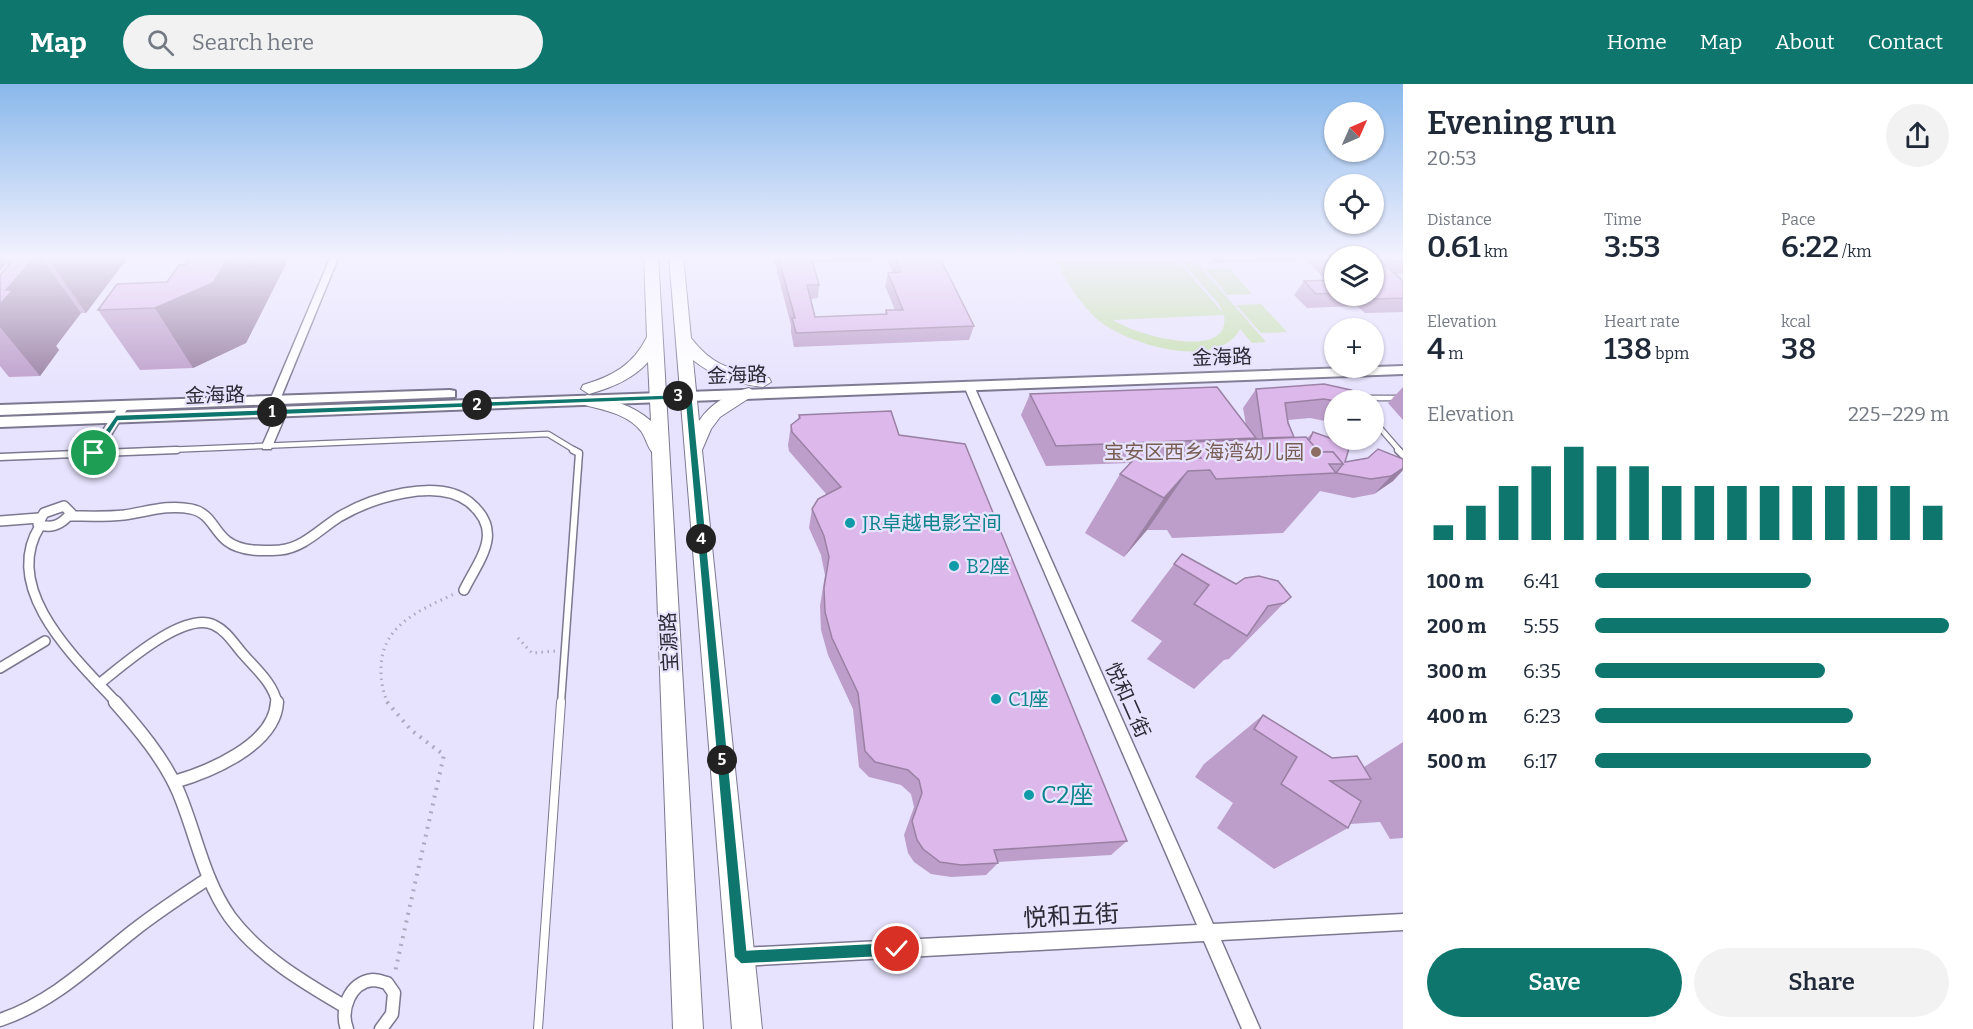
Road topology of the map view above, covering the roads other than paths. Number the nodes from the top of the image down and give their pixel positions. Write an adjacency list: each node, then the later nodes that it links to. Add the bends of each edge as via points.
1 (317, 300): 18 (street)
2 (653, 300): 4 (main road, 宝源路)
3 (680, 300): 5 (main road, 宝源路)
4 (655, 335): 13 (main road, 宝源路); 15 (main road, via 650,350 638,365)
5 (683, 338): 10 (main road, via 715,370 744,381); 12 (main road, 宝源路)
6 (1403, 360): 7 (street)
7 (1384, 361)
8 (1324, 362): 10 (street, 金海路)
9 (1403, 370): 11 (street, 金海路)
10 (763, 382): 12 (street, 金海路)
11 (969, 386): 14 (street, 金海路); 39 (street, 悦和二街)
12 (689, 391): 13 (street, 金海路); 14 (street, 金海路); 25 (main road, 宝源路)
13 (658, 392): 15 (street, 金海路); 28 (main road, 宝源路)
14 (749, 393): 25 (main road, via 728,401 710,415)
15 (588, 395): 18 (street, 金海路); 28 (main road, via 637,417 656,442)
16 (1384, 398): 17 (lane)
17 (1403, 398)
18 (273, 406): 20 (street, 金海路); 23 (street, via 278,421)
19 (0, 410): 20 (street, 金海路)
20 (120, 412): 21 (street, 金海路); 24 (street)
21 (0, 422)
22 (1384, 433): 26 (lane)
23 (267, 446): 24 (lane); 45 (lane, via 548,434 579,453)
24 (94, 453): 27 (lane)
25 (693, 453): 40 (main road, 宝源路)
26 (1403, 455)
27 (0, 457)
28 (661, 465): 46 (main road, 宝源路)
29 (69, 516): 31 (street, via 55,526); 31 (street, via 70,509 57,507 47,511); 33 (street, via 108,516 180,507 209,516 232,545 284,550 364,504 392,496 449,493 472,504 482,514 489,531 487,549)
30 (0, 521): 31 (street)
31 (40, 522): 32 (street)
32 (20, 543)
33 (464, 590)
34 (0, 668): 35 (street, via 42,638)
35 (99, 684): 36 (street); 36 (street, via 172,632 201,621 222,629 270,687 277,702 268,727 230,759 204,773)
36 (174, 782): 37 (street)
37 (208, 878): 41 (street, via 238,928 288,972); 42 (street, via 49,998)
38 (1403, 922): 39 (street, 悦和五街)
39 (1209, 932): 40 (street, 悦和五街); 48 (street, 悦和二街)
40 (741, 957): 47 (main road, 宝源路)
41 (344, 1006): 43 (street); 44 (street, via 364,982 380,980 391,986 395,1002)
42 (0, 1020)
43 (347, 1029)
44 (381, 1029)
45 (538, 1029)
46 (688, 1029)
47 (747, 1029)
48 (1251, 1029)

